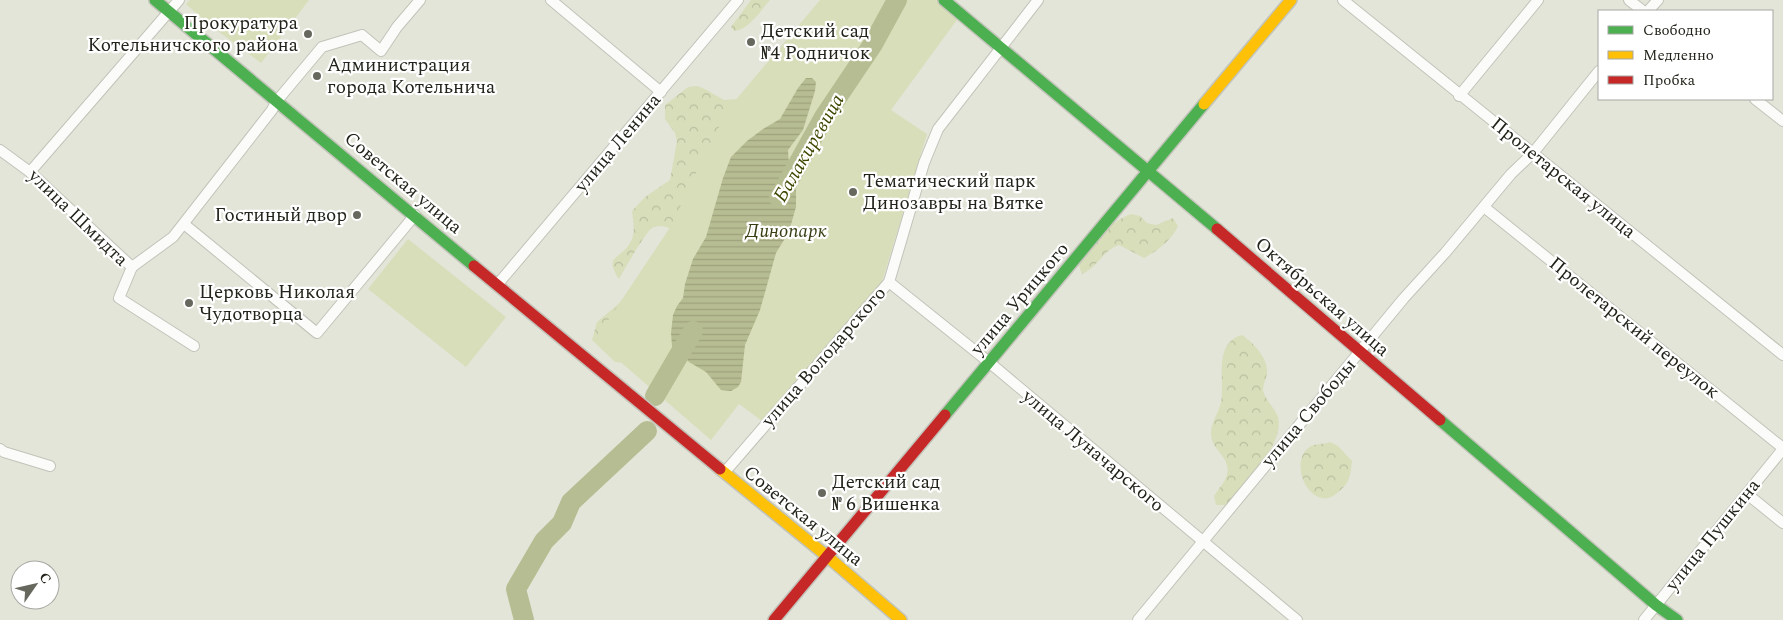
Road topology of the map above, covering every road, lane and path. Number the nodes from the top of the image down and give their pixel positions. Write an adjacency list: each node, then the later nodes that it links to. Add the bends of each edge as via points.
1 (155, 0): 15 (street, Советская улица)
2 (179, 0): 15 (street)
3 (420, 0): 21 (street, via 381,51 362,36 322,47)
4 (551, 0): 18 (street)
5 (738, 0): 18 (street, улица Ленина)
6 (944, 0): 16 (street, Октябрьская улица)
7 (1038, 0): 16 (street, улица Володарского)
8 (1291, 0): 25 (street, улица Урицкого)
9 (1343, 0): 19 (street, Пролетарская улица)
10 (1538, 0): 19 (street)
11 (1629, 0): 13 (street)
12 (1658, 0): 14 (street)
13 (1643, 10)
14 (1649, 10)
15 (168, 12): 21 (street, Советская улица); 26 (street)
16 (1000, 47): 25 (street, Октябрьская улица); 31 (street, улица Володарского, via 938,129)
17 (1598, 72): 24 (street, улица Свободы)
18 (661, 92): 32 (street, улица Ленина)
19 (1459, 96): 24 (street, Пролетарская улица)
20 (1756, 100): 22 (street)
21 (276, 102): 28 (street, Советская улица); 29 (street)
22 (1783, 121)
23 (0, 150): 26 (street, улица Шмидта)
24 (1533, 153): 27 (street, улица Свободы); 35 (street, Пролетарская улица)
25 (1150, 171): 34 (street, Октябрьская улица); 36 (street, улица Урицкого)
26 (30, 172): 30 (street, улица Шмидта)
27 (1484, 207): 34 (street, улица Свободы); 38 (street, Пролетарский переулок)
28 (415, 215): 29 (street, via 317,333); 32 (street, Советская улица)
29 (184, 224): 30 (street, via 173,237)
30 (132, 267): 33 (street, улица Шмидта, via 119,298)
31 (890, 282): 36 (street, улица Луначарского); 40 (street, улица Володарского)
32 (497, 285): 40 (street, Советская улица)
33 (194, 346)
34 (1360, 352): 43 (street, улица Свободы); 45 (street, Октябрьская улица)
35 (1783, 355)
36 (990, 363): 43 (street, улица Луначарского); 44 (street, улица Урицкого)
37 (0, 449): 39 (street)
38 (1783, 449): 41 (street, улица Пушкина)
39 (50, 466)
40 (724, 473): 44 (street, Советская улица)
41 (1747, 494): 42 (street); 45 (street, улица Пушкина)
42 (1783, 523)
43 (1202, 542): 48 (street, улица Свободы); 49 (street, улица Луначарского)
44 (828, 557): 46 (street, улица Урицкого); 47 (street, Советская улица)
45 (1656, 605): 50 (street, улица Пушкина); 51 (street, Октябрьская улица)
46 (774, 620)
47 (901, 620)
48 (1138, 620)
49 (1297, 620)
50 (1644, 620)
51 (1677, 620)

